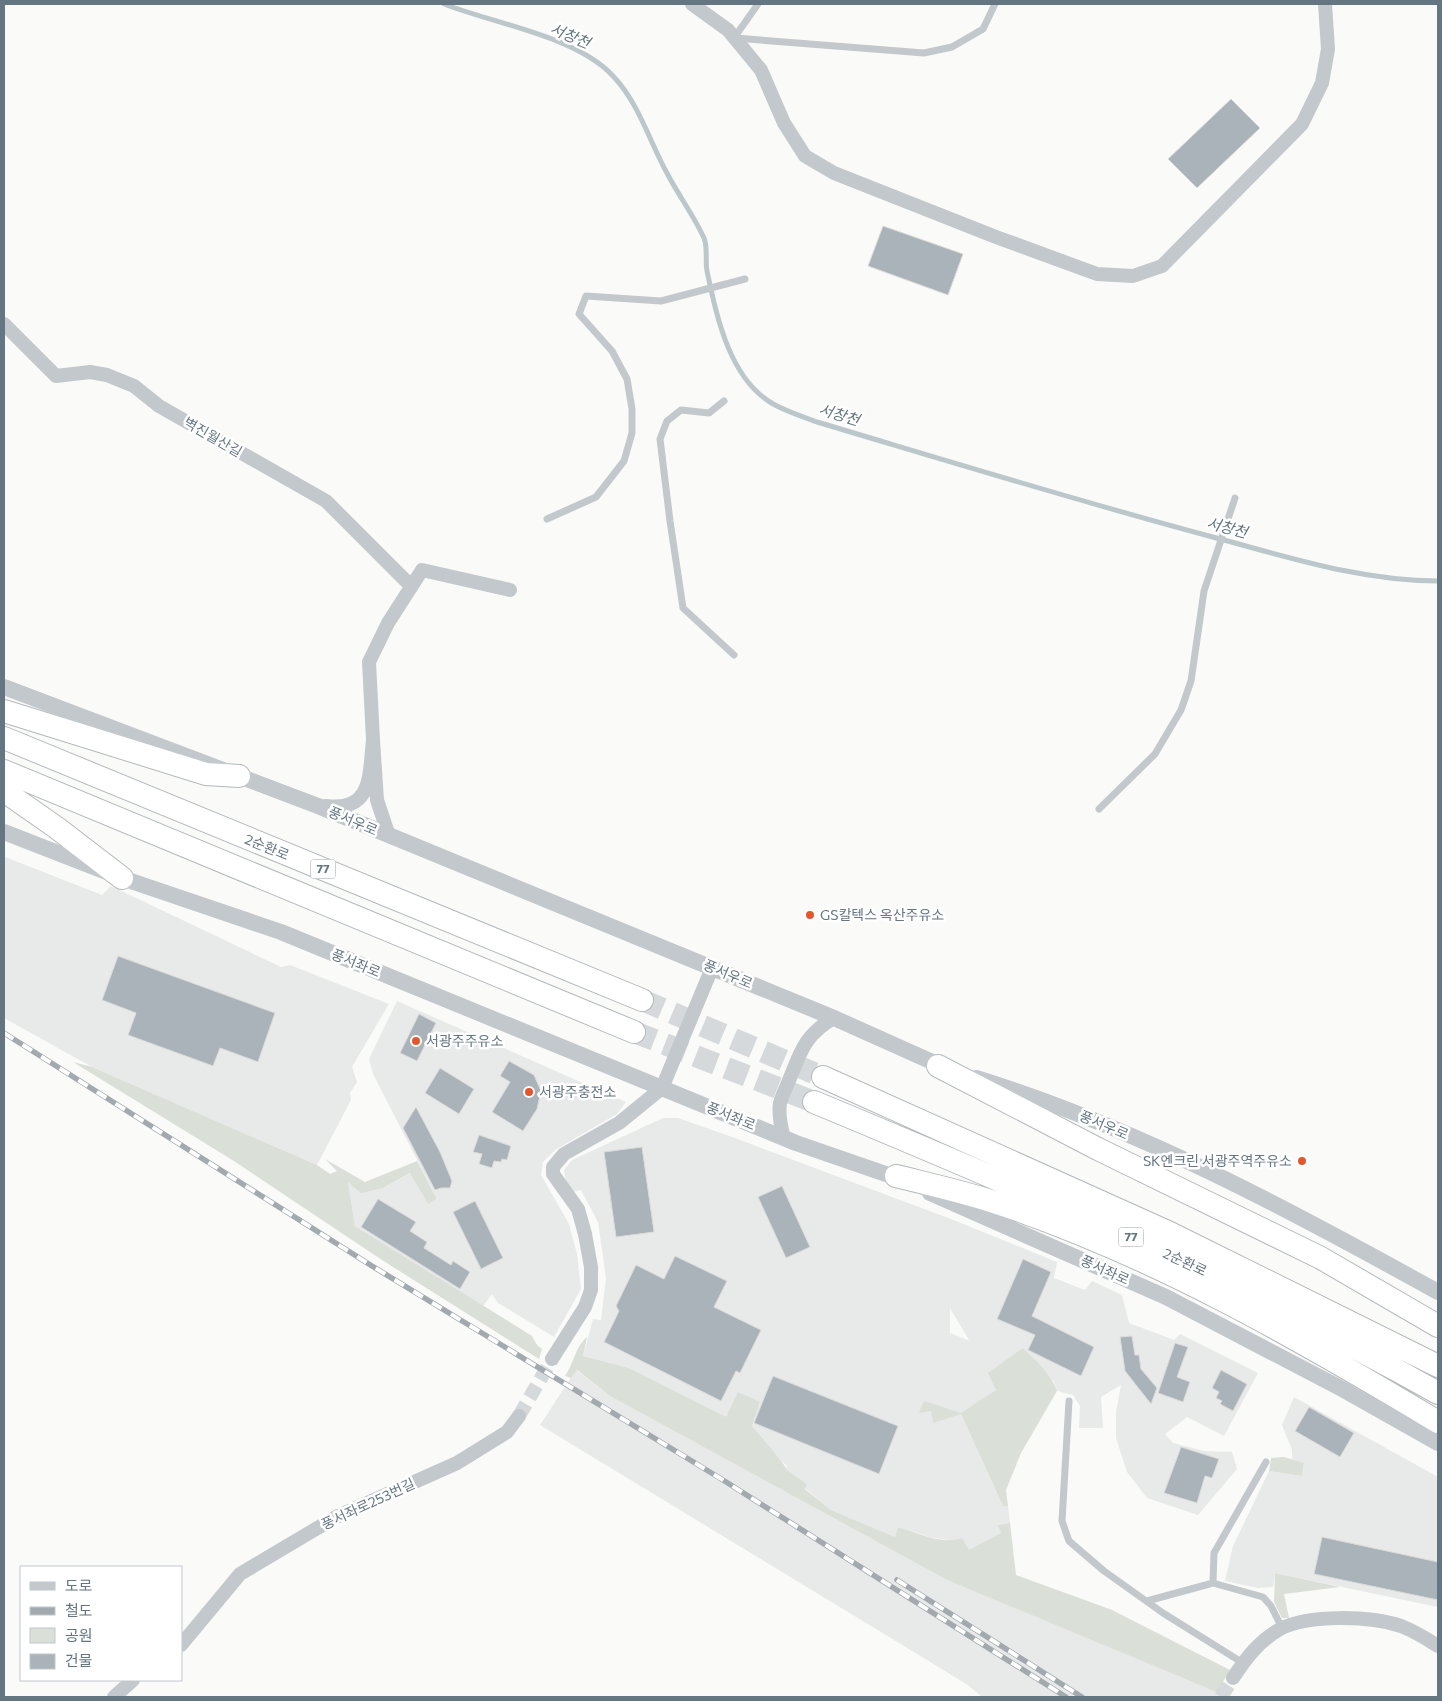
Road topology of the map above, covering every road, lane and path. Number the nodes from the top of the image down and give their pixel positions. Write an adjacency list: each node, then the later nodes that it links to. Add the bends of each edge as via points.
1 (692, 4): 5 (street)
2 (758, 4): 5 (lane)
3 (995, 4): 5 (lane, via 983,29 952,47 924,53)
4 (1325, 4): 5 (street, via 1328,49 1322,83 1302,124 1162,266 1133,276 1097,274 834,173 805,156 784,123 761,70)
5 (734, 38)
6 (745, 279): 10 (lane, via 661,301 586,296 579,314 612,352 628,379 632,433 624,461 596,497)
7 (4, 324): 11 (street, 벽진월산길, via 56,376 90,372 134,386 159,406 326,501)
8 (724, 402): 13 (lane, via 709,413 681,410 667,421 660,439 684,608)
9 (1234, 501): 22 (lane, via 1208,576 1192,681 1181,710 1154,754)
10 (548, 519)
11 (410, 585): 12 (street, via 422,570); 17 (street, via 369,662)
12 (510, 590)
13 (734, 655)
14 (4, 687): 19 (street, 풍서우로)
15 (4, 710): 19 (highway, via 206,774)
16 (4, 738): 27 (highway, 2순환로 / 77)
17 (373, 740): 21 (street, via 369,779 359,800 342,808); 24 (street, via 377,800)
18 (4, 771): 29 (highway, 77)
19 (239, 776): 21 (street, 풍서우로)
20 (4, 791): 25 (highway)
21 (318, 806): 24 (street, 풍서우로)
22 (1099, 809)
23 (4, 832): 25 (street, 풍서좌로)
24 (389, 836): 26 (street, 풍서우로)
25 (122, 878): 32 (street, 풍서좌로, via 282,932)
26 (712, 968): 28 (street, 풍서우로); 32 (street)
27 (642, 1000)
28 (834, 1018): 30 (street, 풍서우로); 34 (street, via 821,1026 801,1048 780,1103)
29 (634, 1032)
30 (938, 1066): 36 (street, 풍서우로, via 1038,1097 1133,1138 1304,1217); 37 (highway, via 1320,1258)
31 (823, 1077): 39 (highway, 2순환로 / 77, via 1170,1233)
32 (662, 1088): 34 (street, 풍서좌로); 38 (street, via 619,1123 564,1154 553,1167 553,1174 578,1209 591,1267 591,1290 585,1306)
33 (814, 1102): 40 (highway, 2순환로 / 77, via 1195,1266)
34 (784, 1138): 35 (street, 풍서좌로)
35 (896, 1176): 43 (highway, via 991,1201 1140,1261 1201,1289 1314,1350); 44 (street, 풍서좌로, via 1166,1297)
36 (1438, 1292)
37 (1438, 1326)
38 (552, 1359)
39 (1438, 1366)
40 (1438, 1393)
41 (1069, 1401): 47 (lane, via 1062,1521 1069,1542)
42 (519, 1416): 49 (street, 풍서좌로253번길, via 507,1432 457,1463 336,1516 240,1574)
43 (1438, 1422)
44 (1438, 1443)
45 (1266, 1462): 46 (lane, via 1214,1553)
46 (1213, 1583): 47 (lane); 48 (lane, via 1263,1597)
47 (1147, 1601): 51 (lane)
48 (1282, 1628): 50 (street, via 1325,1619 1380,1622 1401,1626); 51 (street, via 1254,1649)
49 (182, 1644)
50 (1438, 1646)
51 (1243, 1663): 52 (street)
52 (1233, 1678)
53 (132, 1681): 54 (street)
54 (114, 1697)

